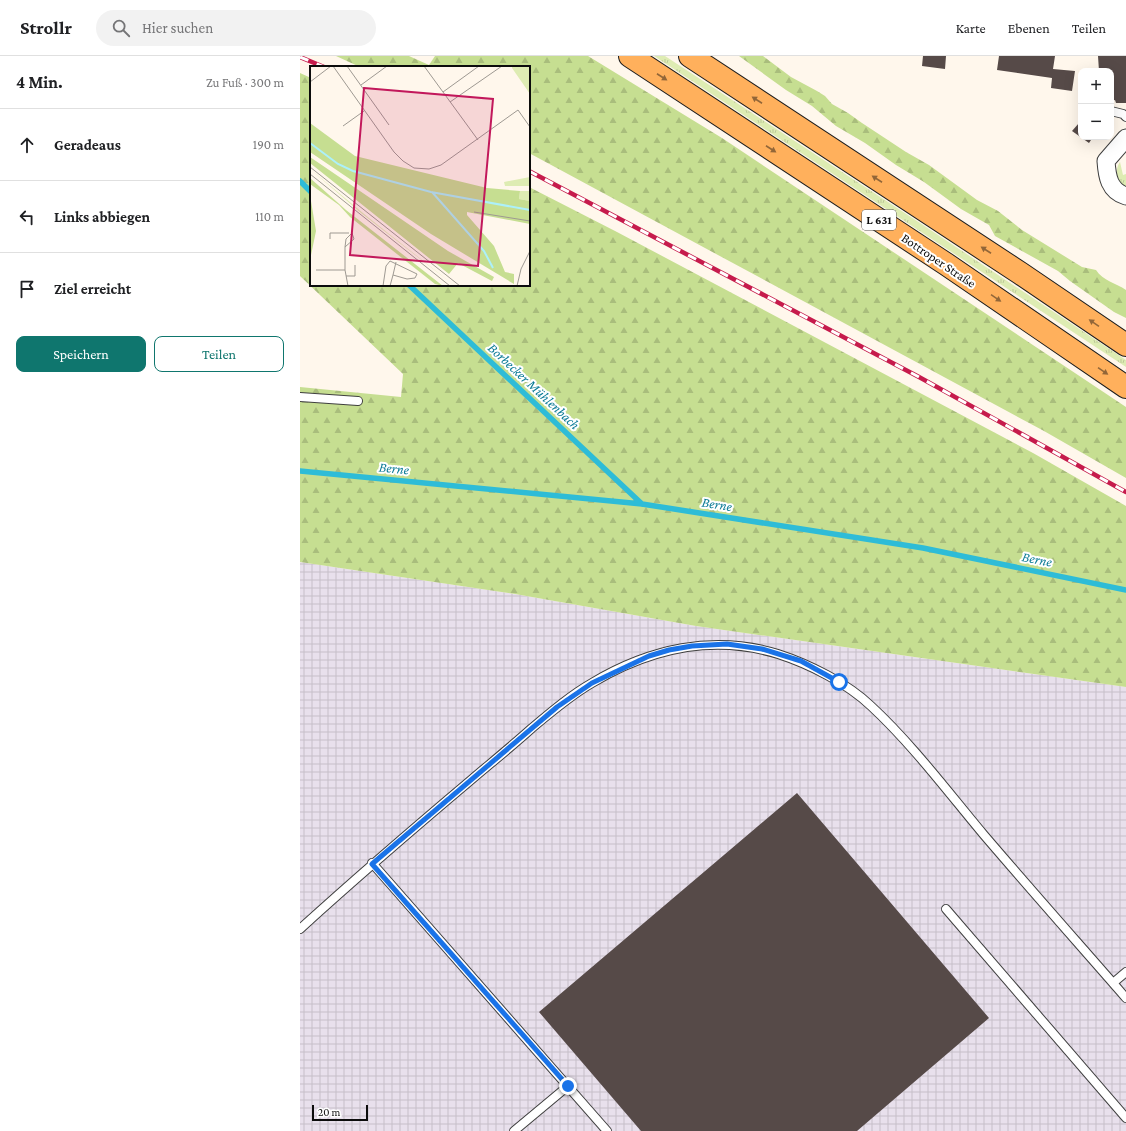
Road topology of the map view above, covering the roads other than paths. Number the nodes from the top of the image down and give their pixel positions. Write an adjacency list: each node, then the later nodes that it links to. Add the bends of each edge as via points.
1 (630, 56): 8 (main road, Bottroper Straße / L 631, one-way to 8)
2 (690, 56): 7 (main road, L 631, one-way to 2, via 1014,268)
3 (1114, 112): 4 (lane)
4 (1126, 117)
5 (1126, 138): 6 (street, via 1106,161 1111,184 1116,192)
6 (1126, 196)
7 (1126, 345)
8 (1126, 386)
9 (300, 397): 10 (lane)
10 (358, 401)
11 (372, 864): 13 (lane); 15 (lane, via 557,707 592,683 649,656 669,650 727,644 762,649 801,661 839,682 870,704 903,738); 17 (lane)
12 (946, 908): 18 (lane)
13 (300, 929)
14 (1126, 972): 15 (lane)
15 (1113, 983): 16 (lane)
16 (1126, 998)
17 (568, 1086): 19 (lane); 20 (lane)
18 (1126, 1118)
19 (514, 1131)
20 (607, 1131)

